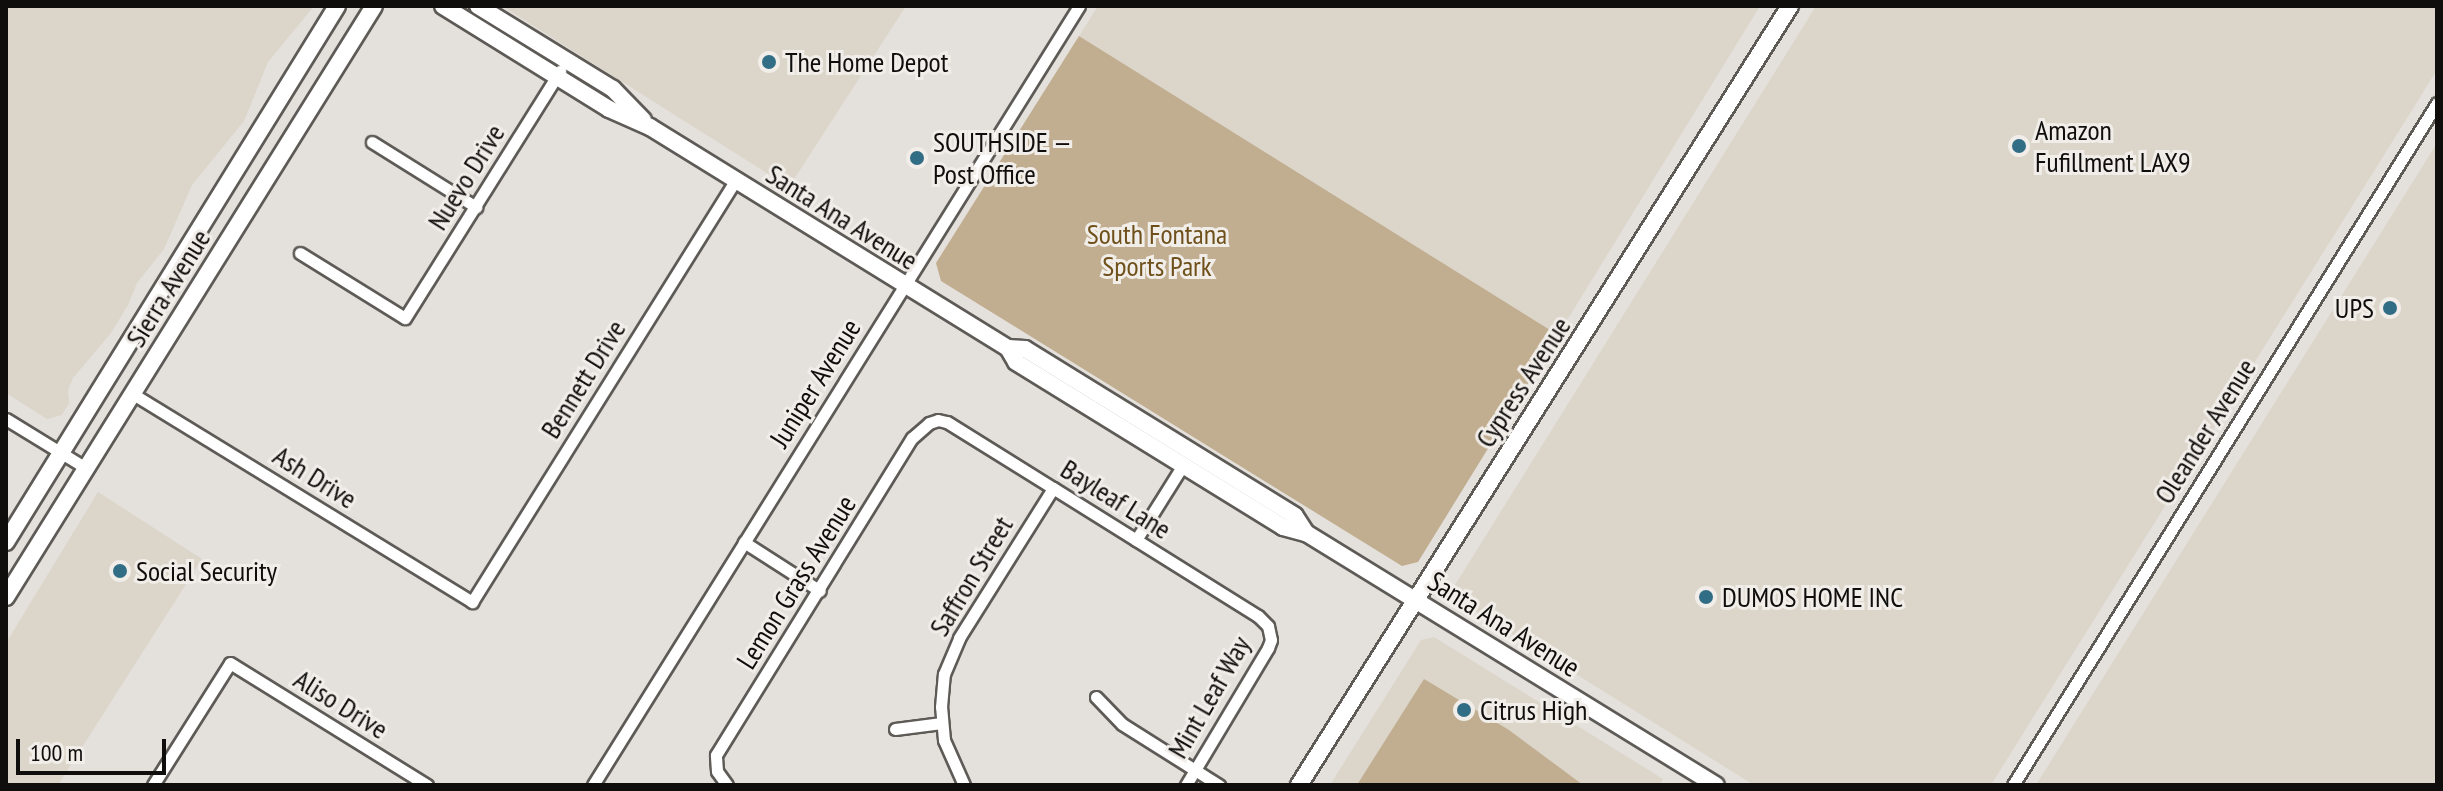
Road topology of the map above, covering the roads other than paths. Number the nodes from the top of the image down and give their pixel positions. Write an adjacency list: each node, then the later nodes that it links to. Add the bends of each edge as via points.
1 (337, 6): 20 (street, Sierra Avenue)
2 (374, 6): 17 (street, Sierra Avenue)
3 (443, 6): 8 (street, Santa Ana Avenue)
4 (478, 6): 7 (street, Santa Ana Avenue)
5 (1079, 6): 15 (street, Juniper Avenue)
6 (1790, 6): 30 (street, Cypress Avenue)
7 (566, 60): 8 (street, Nuevo Drive); 10 (street, Santa Ana Avenue, via 613,89)
8 (557, 76): 10 (street, Santa Ana Avenue); 13 (street, Nuevo Drive)
9 (2437, 103): 46 (street, Oleander Avenue)
10 (650, 127): 12 (street, Santa Ana Avenue)
11 (372, 142): 13 (street)
12 (735, 181): 15 (street, Santa Ana Avenue); 31 (street, Bennett Drive)
13 (476, 207): 14 (street, Nuevo Drive, via 405,318)
14 (300, 253)
15 (904, 285): 16 (street, Santa Ana Avenue); 27 (street, Juniper Avenue)
16 (1008, 348): 21 (street, Santa Ana Avenue, via 1016,362); 24 (street, Santa Ana Avenue, via 1025,349 1295,516)
17 (133, 394): 22 (street, Sierra Avenue); 31 (street, Ash Drive)
18 (6, 419): 20 (street)
19 (929, 423): 23 (street, Bayleaf Lane, via 947,422); 28 (street, Lemon Grass Avenue, via 912,438)
20 (62, 453): 22 (street); 26 (street, Sierra Avenue)
21 (1183, 465): 24 (street, Santa Ana Avenue, via 1283,527); 25 (street)
22 (86, 468): 29 (street, Sierra Avenue)
23 (1053, 488): 25 (street, Bayleaf Lane); 34 (street, Saffron Street, via 952,652 941,691)
24 (1306, 533): 30 (street, Santa Ana Avenue)
25 (1136, 540): 32 (street, Bayleaf Lane, via 1258,616)
26 (6, 542)
27 (744, 542): 28 (street); 39 (street, Juniper Avenue)
28 (820, 591): 40 (street, Lemon Grass Avenue, via 716,755 717,771)
29 (6, 597)
30 (1414, 599): 44 (street, Cypress Avenue); 45 (street, Santa Ana Avenue)
31 (472, 602)
32 (1271, 633): 36 (street, Mint Leaf Way, via 1268,648)
33 (1096, 697): 36 (street, via 1115,719)
34 (942, 723): 35 (street); 41 (street, Saffron Street, via 950,758)
35 (895, 729)
36 (1196, 770): 42 (street, Mint Leaf Way); 43 (street)
37 (153, 785): 38 (street, Aliso Drive, via 230,663)
38 (427, 785)
39 (593, 785)
40 (727, 785)
41 (964, 785)
42 (1186, 785)
43 (1219, 785)
44 (1299, 785)
45 (1716, 785)
46 (2013, 785)

